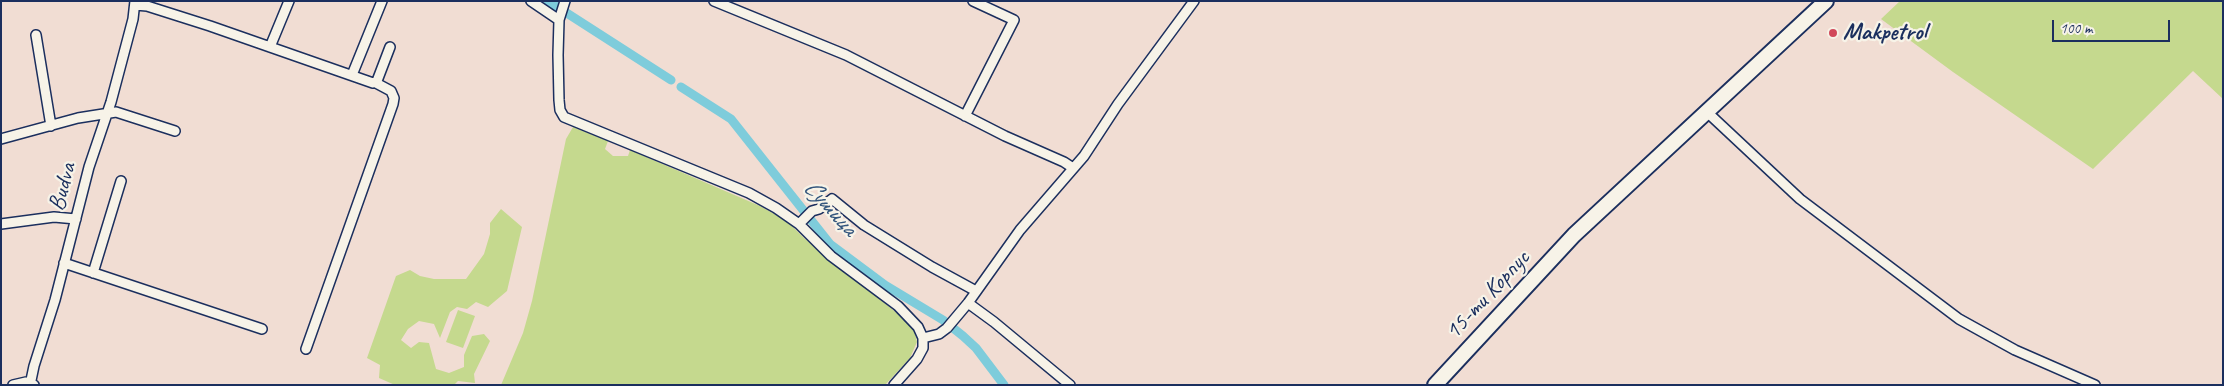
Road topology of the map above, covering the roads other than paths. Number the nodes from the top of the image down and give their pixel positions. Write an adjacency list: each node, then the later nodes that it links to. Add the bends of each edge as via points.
1 (289, 1): 12 (street)
2 (382, 1): 14 (street)
3 (532, 1): 10 (street)
4 (564, 1): 10 (street)
5 (714, 1): 18 (street, via 846,55)
6 (973, 1): 18 (street, via 1014,20)
7 (1194, 1): 22 (street)
8 (1826, 1): 16 (main road, 15-ти Корпус)
9 (135, 3): 12 (street); 17 (street, Budva)
10 (559, 20): 24 (street, via 559,100 564,117 749,193 776,208)
11 (36, 35): 19 (street)
12 (270, 47): 14 (street)
13 (390, 47): 15 (street)
14 (352, 75): 15 (street)
15 (376, 83): 33 (street, via 391,91 393,104)
16 (1707, 112): 35 (main road, 15-ти Корпус, via 1574,236); 39 (street, via 1800,199 1959,319 2015,350)
17 (106, 113): 19 (street); 20 (street, via 116,112); 25 (street, Budva)
18 (966, 116): 22 (street)
19 (52, 126): 21 (street)
20 (175, 131)
21 (1, 139)
22 (1073, 168): 29 (street, via 1020,230)
23 (121, 181): 28 (street)
24 (805, 217): 29 (street, via 832,199 864,225); 32 (street, via 831,256 911,318)
25 (76, 219): 26 (street, via 54,217); 27 (street, Budva)
26 (1, 224)
27 (64, 263): 28 (street); 34 (street, Budva, via 34,366)
28 (93, 273): 31 (street)
29 (976, 292): 30 (street)
30 (968, 303): 32 (street, via 947,328); 38 (street)
31 (262, 329)
32 (923, 338): 37 (street, via 923,348 917,359)
33 (306, 349)
34 (32, 384): 36 (street, Budva)
35 (1436, 384)
36 (13, 385)
37 (894, 385)
38 (1070, 385)
39 (2095, 385)

